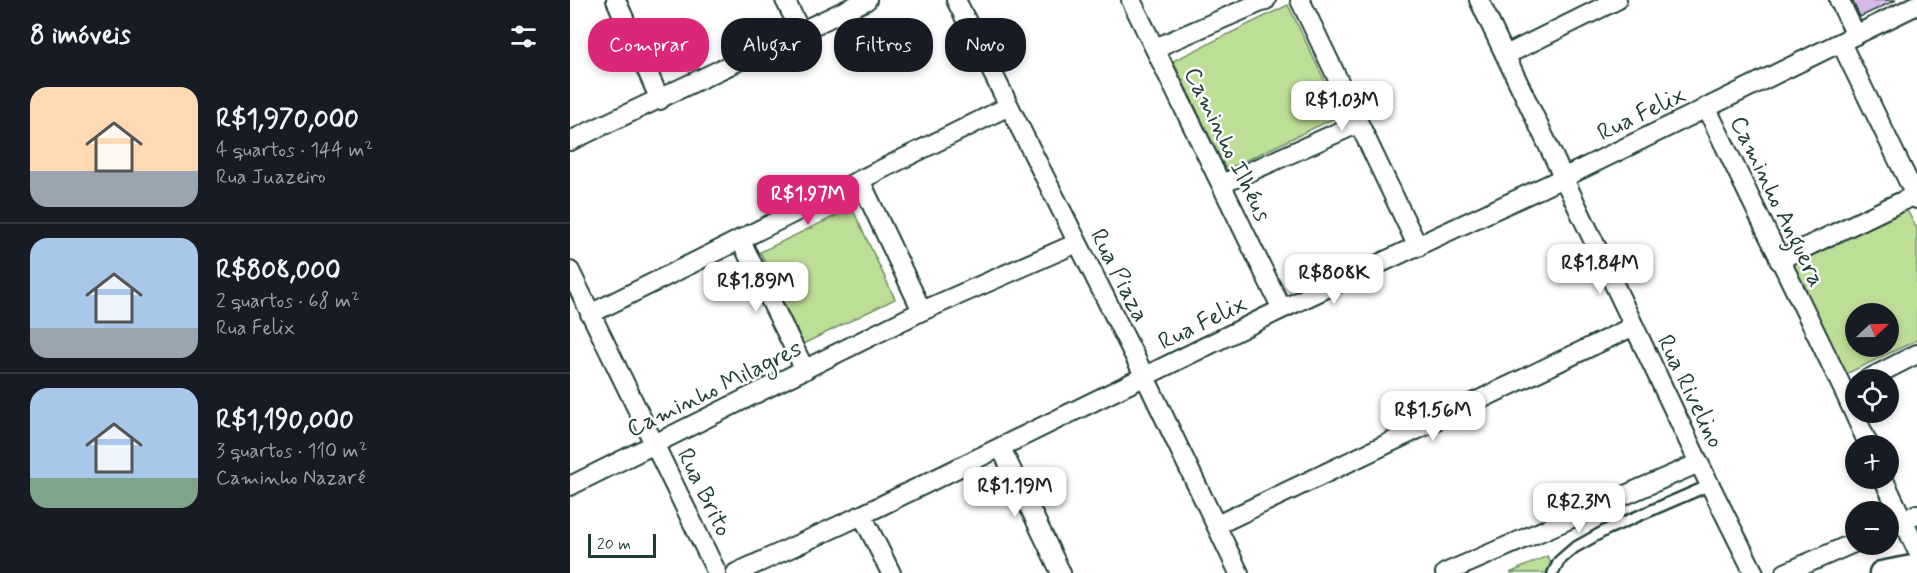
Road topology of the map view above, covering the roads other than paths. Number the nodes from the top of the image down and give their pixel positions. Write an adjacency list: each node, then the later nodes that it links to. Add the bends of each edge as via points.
1 (616, 0): 18 (street)
2 (785, 0): 12 (street)
3 (867, 0): 13 (street)
4 (956, 0): 19 (street, Rua Piaza)
5 (1131, 0): 15 (street, Caminho Ilhéus)
6 (1266, 0): 15 (street)
7 (1300, 0): 21 (street)
8 (1479, 0): 16 (street, Rua Rivelino)
9 (1617, 0): 16 (street)
10 (1839, 0): 14 (street)
11 (1917, 5): 14 (street, Rua Felix)
12 (794, 18)
13 (822, 22)
14 (1848, 39): 20 (street, Rua Felix); 26 (street)
15 (1155, 48): 25 (street, Caminho Ilhéus)
16 (1506, 55): 23 (street, Rua Rivelino)
17 (721, 71): 18 (street)
18 (660, 100): 22 (street)
19 (1009, 106): 24 (street); 28 (street, Rua Piaza)
20 (1706, 107): 23 (street, Rua Felix); 30 (street, Caminho Anguera)
21 (1358, 124): 25 (street); 29 (street)
22 (570, 141)
23 (1565, 177): 29 (street, Rua Felix); 35 (street, Rua Rivelino)
24 (860, 180): 27 (street); 34 (street)
25 (1222, 184): 33 (street, Caminho Ilhéus)
26 (1916, 197): 30 (street)
27 (740, 239): 32 (street); 38 (street)
28 (1077, 243): 34 (street, Caminho Milagres); 39 (street, Rua Piaza)
29 (1418, 248): 33 (street, Rua Felix)
30 (1779, 260): 40 (street, Caminho Anguera)
31 (570, 271): 32 (street, Rua Brito)
32 (581, 308): 41 (street, Rua Brito)
33 (1282, 309): 39 (street, Rua Felix)
34 (922, 311): 38 (street, Caminho Milagres)
35 (1634, 326): 43 (street, Rua Rivelino); 49 (street)
36 (1917, 354): 37 (street)
37 (1888, 369)
38 (804, 370): 41 (street, Caminho Milagres)
39 (1145, 377): 42 (street, Rua Felix); 49 (street, Rua Piaza)
40 (1845, 379)
41 (655, 444): 45 (street, Caminho Milagres); 53 (street, Rua Brito)
42 (1001, 448): 47 (street, Rua Felix); 56 (street)
43 (1699, 463): 44 (street, Rua Rivelino); 58 (street)
44 (1710, 485): 59 (lane, via 1574,548 1559,561); 60 (street, Rua Rivelino)
45 (570, 486)
46 (1888, 489): 48 (street)
47 (862, 515): 54 (street, Rua Felix); 55 (street)
48 (1903, 520): 51 (street)
49 (1217, 525): 57 (street, Rua Piaza)
50 (1845, 547): 61 (street)
51 (1917, 550)
52 (1917, 566): 62 (street)
53 (717, 573)
54 (736, 573)
55 (891, 573)
56 (1061, 573)
57 (1239, 573)
58 (1445, 573)
59 (1553, 573)
60 (1754, 573)
61 (1785, 573)
62 (1881, 573)

